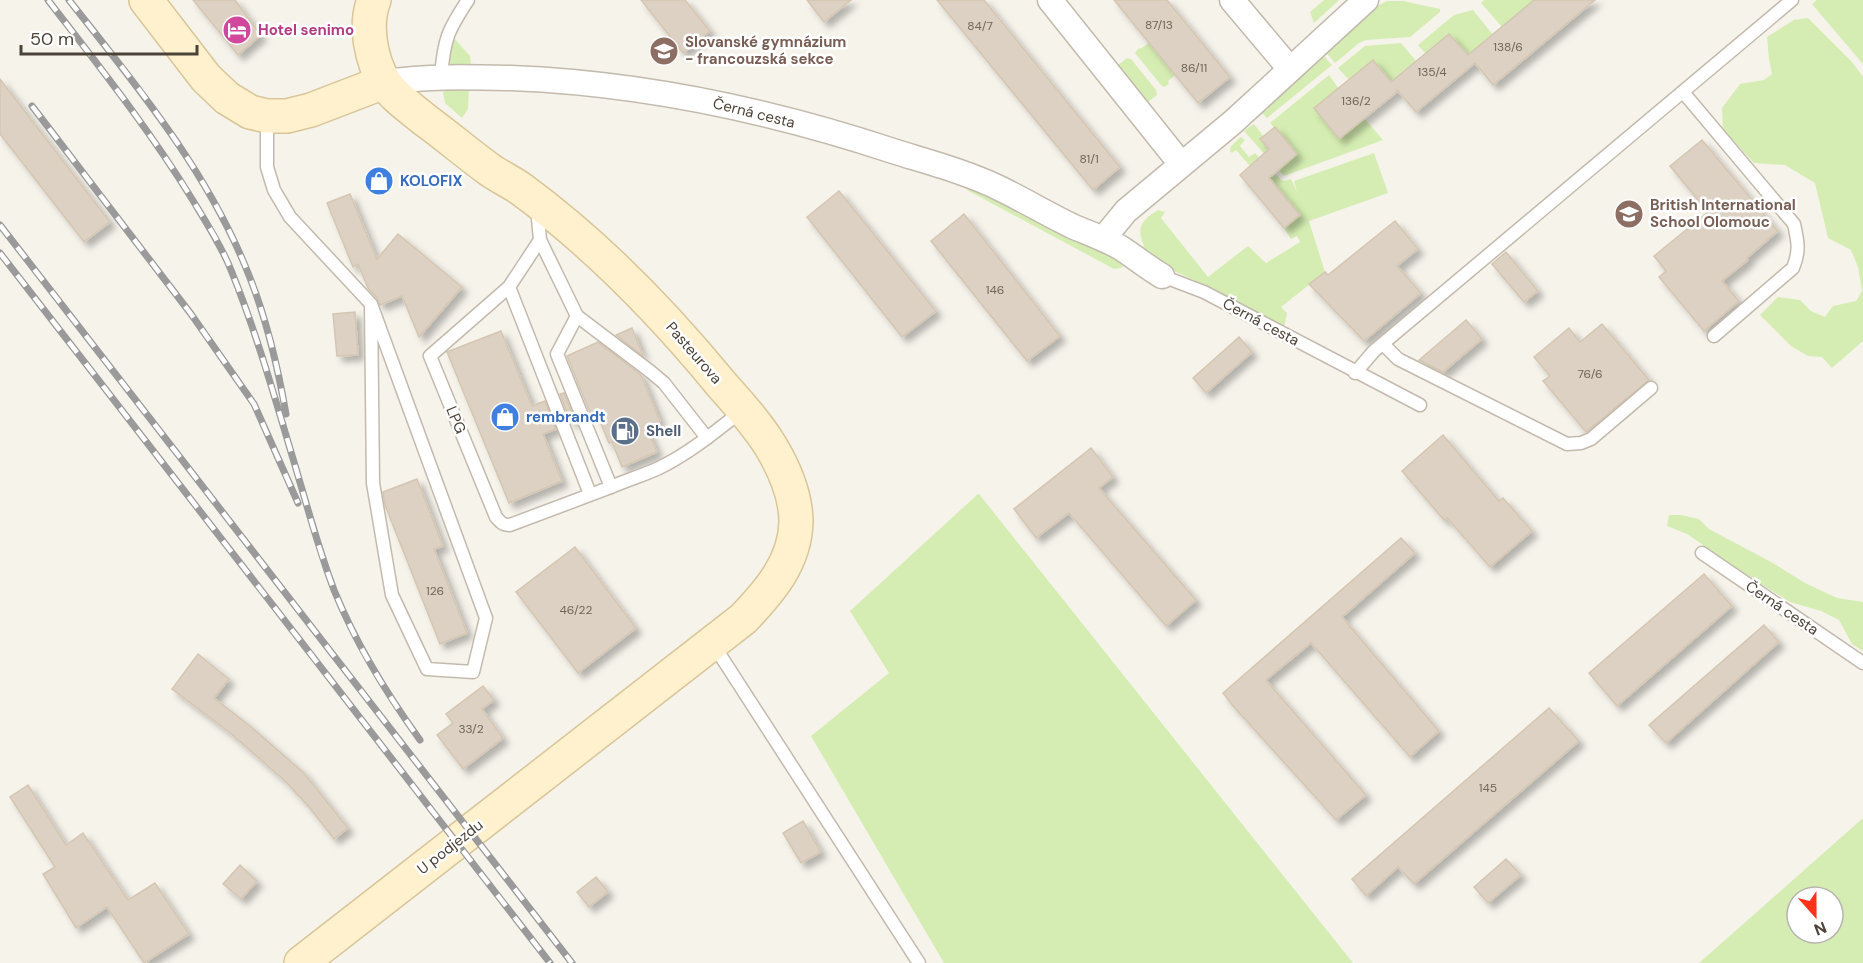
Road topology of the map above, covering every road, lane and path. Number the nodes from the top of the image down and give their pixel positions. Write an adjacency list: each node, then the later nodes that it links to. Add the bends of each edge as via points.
1 (146, 0): 12 (main road, via 222,94 244,109)
2 (374, 0): 10 (main road, Pasteurova, via 370,36)
3 (468, 0): 9 (lane, via 450,28 443,48)
4 (1050, 0): 13 (street)
5 (1232, 0): 8 (street)
6 (1366, 0): 8 (street)
7 (1792, 0): 11 (lane)
8 (1290, 69): 13 (street)
9 (441, 76): 10 (street, Černá cesta); 16 (street, Černá cesta, via 550,80 648,91 847,136 973,177)
10 (384, 82): 12 (main road, via 299,114); 14 (main road, Pasteurova, via 414,111)
11 (1683, 92): 21 (lane, via 1794,224 1798,240 1793,268); 22 (lane)
12 (267, 116): 19 (lane, via 267,167 274,190 290,217)
13 (1181, 164): 16 (street, via 1126,211)
14 (536, 201): 15 (lane); 26 (main road, Pasteurova, via 666,321)
15 (540, 240): 18 (lane, LPG); 20 (lane)
16 (1103, 240): 17 (street, Černá cesta)
17 (1162, 276): 23 (lane, Černá cesta, via 1204,292)
18 (509, 287): 29 (lane); 29 (lane, LPG, via 430,356 501,523 510,525)
19 (371, 304): 19 (lane, via 486,618 473,672 427,669 392,595 373,483)
20 (577, 316): 27 (lane, via 657,377); 28 (lane, via 557,354)
21 (1714, 336)
22 (1383, 344): 23 (lane); 24 (lane, via 1398,359 1567,444 1590,439)
23 (1355, 373): 25 (lane, Černá cesta)
24 (1651, 388)
25 (1420, 405)
26 (743, 410): 27 (lane, LPG); 31 (main road, Pasteurova, via 782,467 792,492 796,522 782,572 758,604)
27 (707, 438): 28 (lane, LPG, via 658,468)
28 (611, 487): 29 (lane, LPG)
29 (590, 495)
30 (1702, 553): 32 (lane, Černá cesta)
31 (712, 643): 33 (main road, Pasteurova); 35 (lane)
32 (1863, 663)
33 (598, 732): 34 (main road, U podjezdu)
34 (301, 963)
35 (919, 963)

